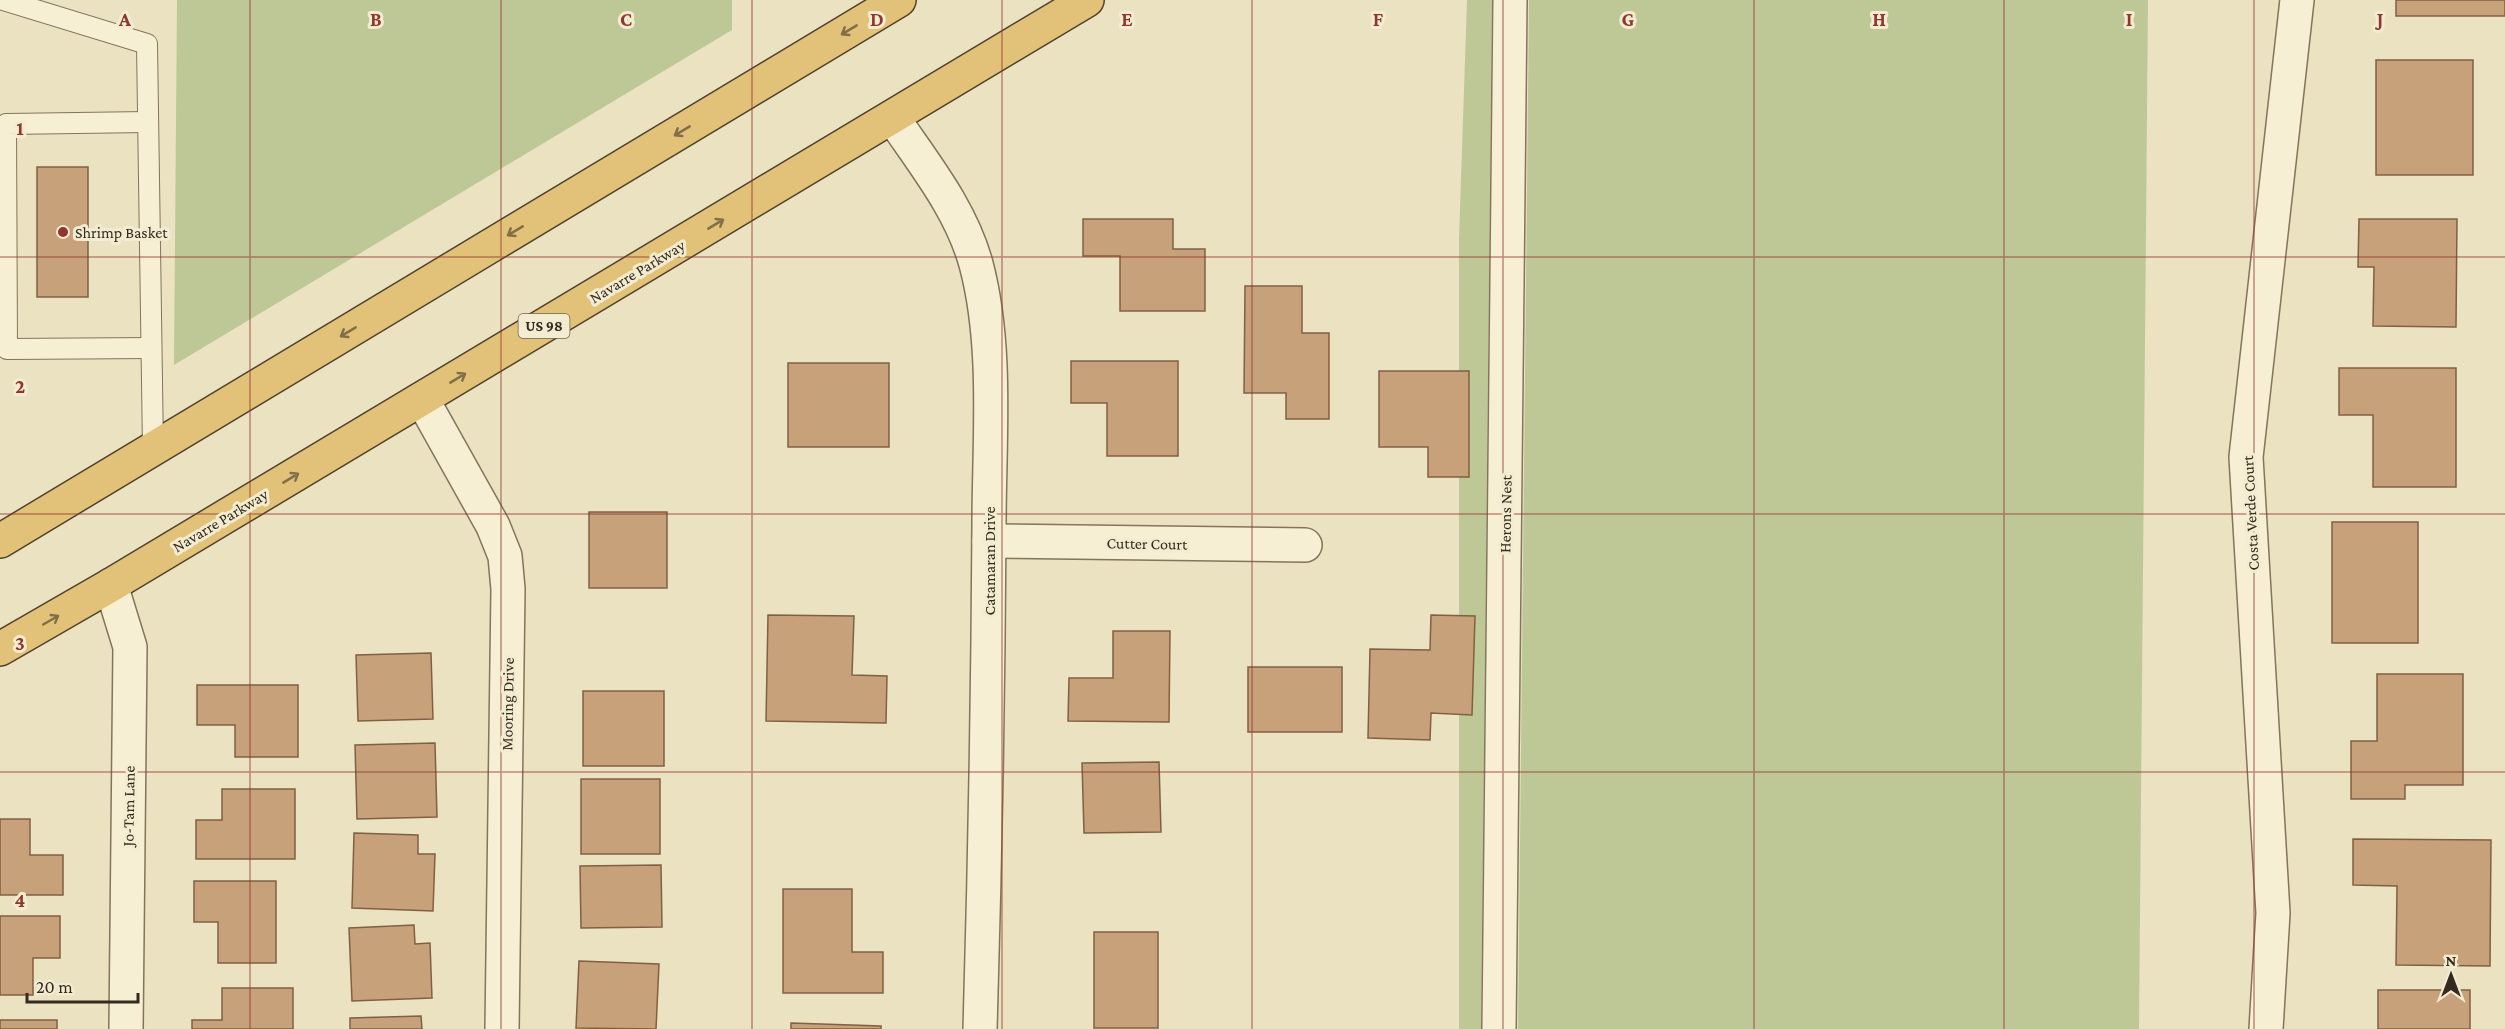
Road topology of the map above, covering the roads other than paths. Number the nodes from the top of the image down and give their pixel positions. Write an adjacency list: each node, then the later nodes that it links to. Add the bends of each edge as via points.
1 (3, 0): 7 (lane, via 147,44)
2 (899, 0): 10 (highway, one-way to 10)
3 (1087, 0): 6 (highway, Navarre Parkway / US 98)
4 (1510, 0): 19 (street, Herons Nest)
5 (2297, 0): 20 (street, Costa Verde Court, via 2246,457 2273,913)
6 (893, 118): 9 (highway, Navarre Parkway / US 98, one-way to 6); 12 (street, Catamaran Drive, via 953,207 975,261 985,302 990,370)
7 (148, 122): 8 (lane); 8 (lane, via 6,124 7,349)
8 (152, 348): 10 (lane)
9 (422, 399): 14 (highway, Navarre Parkway / US 98, one-way to 9); 17 (street, Mooring Drive, via 494,526 505,556 508,589)
10 (153, 449): 11 (highway)
11 (0, 541)
12 (989, 541): 13 (street, Cutter Court); 18 (street, Catamaran Drive)
13 (1305, 545)
14 (111, 585): 15 (highway, Navarre Parkway / US 98, one-way to 14); 16 (street, Jo-Tam Lane, via 130,646)
15 (0, 649)
16 (126, 1029)
17 (502, 1029)
18 (980, 1029)
19 (1499, 1029)
20 (2266, 1029)

